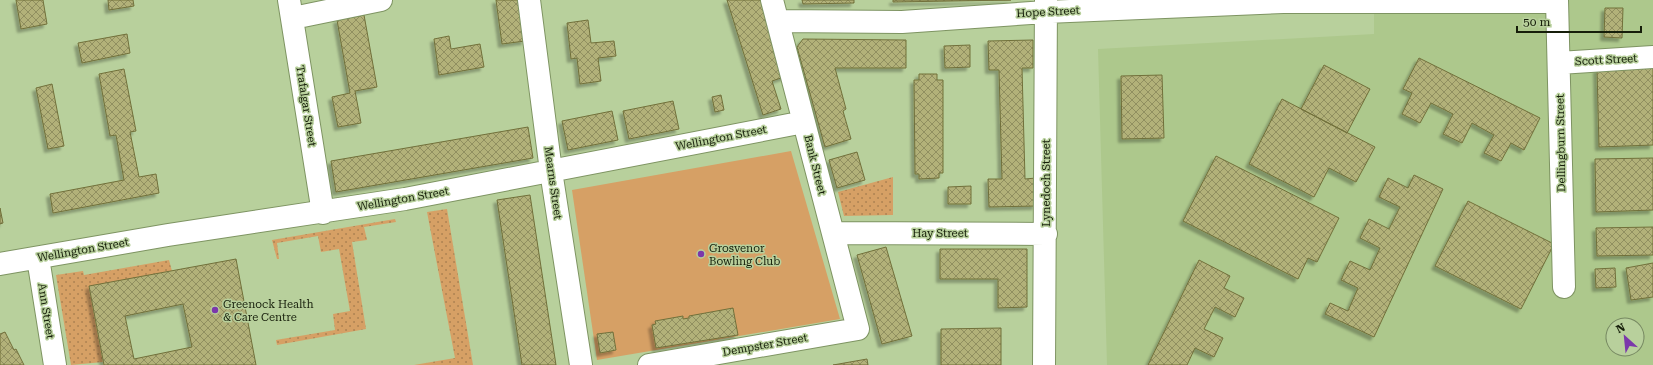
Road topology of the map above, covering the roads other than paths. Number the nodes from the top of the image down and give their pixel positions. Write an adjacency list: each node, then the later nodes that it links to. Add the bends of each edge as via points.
1 (381, 0): 7 (street)
2 (528, 0): 12 (street, Mearns Street)
3 (772, 0): 8 (street, Bank Street)
4 (1283, 1): 5 (street, Hope Street); 6 (street, Hope Street)
5 (1557, 1): 10 (street, Dellingburn Street)
6 (1046, 6): 8 (street, Hope Street, via 902,22); 15 (street, Lynedoch Street)
7 (291, 9): 13 (street, Trafalgar Street)
8 (778, 21): 11 (street, Bank Street)
9 (1653, 57): 10 (street, Scott Street)
10 (1559, 63): 18 (street, Dellingburn Street)
11 (804, 122): 12 (street, Wellington Street); 14 (street, Bank Street)
12 (551, 171): 13 (street, Wellington Street); 21 (street, Mearns Street)
13 (323, 213): 16 (street, Wellington Street, via 168,235)
14 (833, 233): 15 (street, Hay Street); 19 (street, Bank Street)
15 (1046, 234): 23 (street, Lynedoch Street)
16 (38, 258): 17 (street, Wellington Street); 20 (street, Ann Street)
17 (0, 264)
18 (1564, 287)
19 (858, 329): 22 (street, Dempster Street)
20 (55, 365)
21 (581, 365)
22 (649, 365)
23 (1044, 365)

